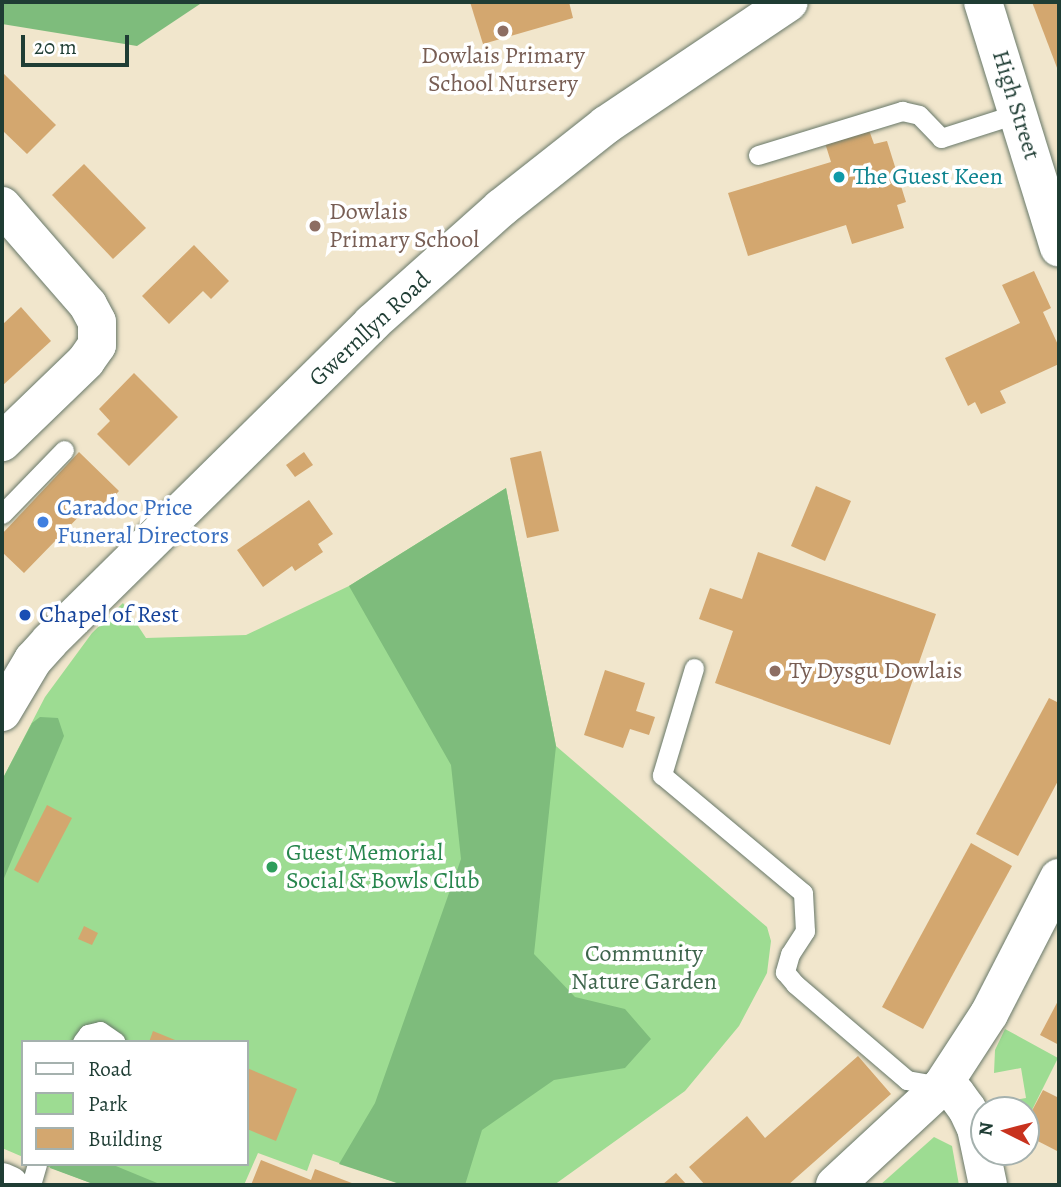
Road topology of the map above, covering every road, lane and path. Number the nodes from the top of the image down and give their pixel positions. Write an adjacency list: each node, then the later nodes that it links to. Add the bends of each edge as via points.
1 (789, 2): 11 (street, Gwernllyn Road, via 606,125 471,234 372,323 50,641)
2 (984, 2): 3 (street, High Street)
3 (1019, 113): 4 (lane, via 941,138 919,115 902,111); 6 (street, High Street)
4 (758, 155)
5 (2, 206): 7 (street, via 88,305 97,322 97,345 86,361)
6 (1059, 248)
7 (2, 442)
8 (64, 450): 9 (lane)
9 (2, 514)
10 (694, 667): 15 (lane, via 662,775 803,893 805,931 789,954 785,972 795,984 907,1080)
11 (5, 699)
12 (1059, 878): 15 (street, via 989,1014)
13 (84, 1040): 14 (lane, via 100,1031)
14 (113, 1040)
15 (942, 1086): 20 (street); 21 (street, via 956,1094 971,1118)
16 (36, 1166): 19 (lane)
17 (2, 1182): 18 (street)
18 (9, 1185)
19 (31, 1185)
20 (835, 1185)
21 (988, 1185)

